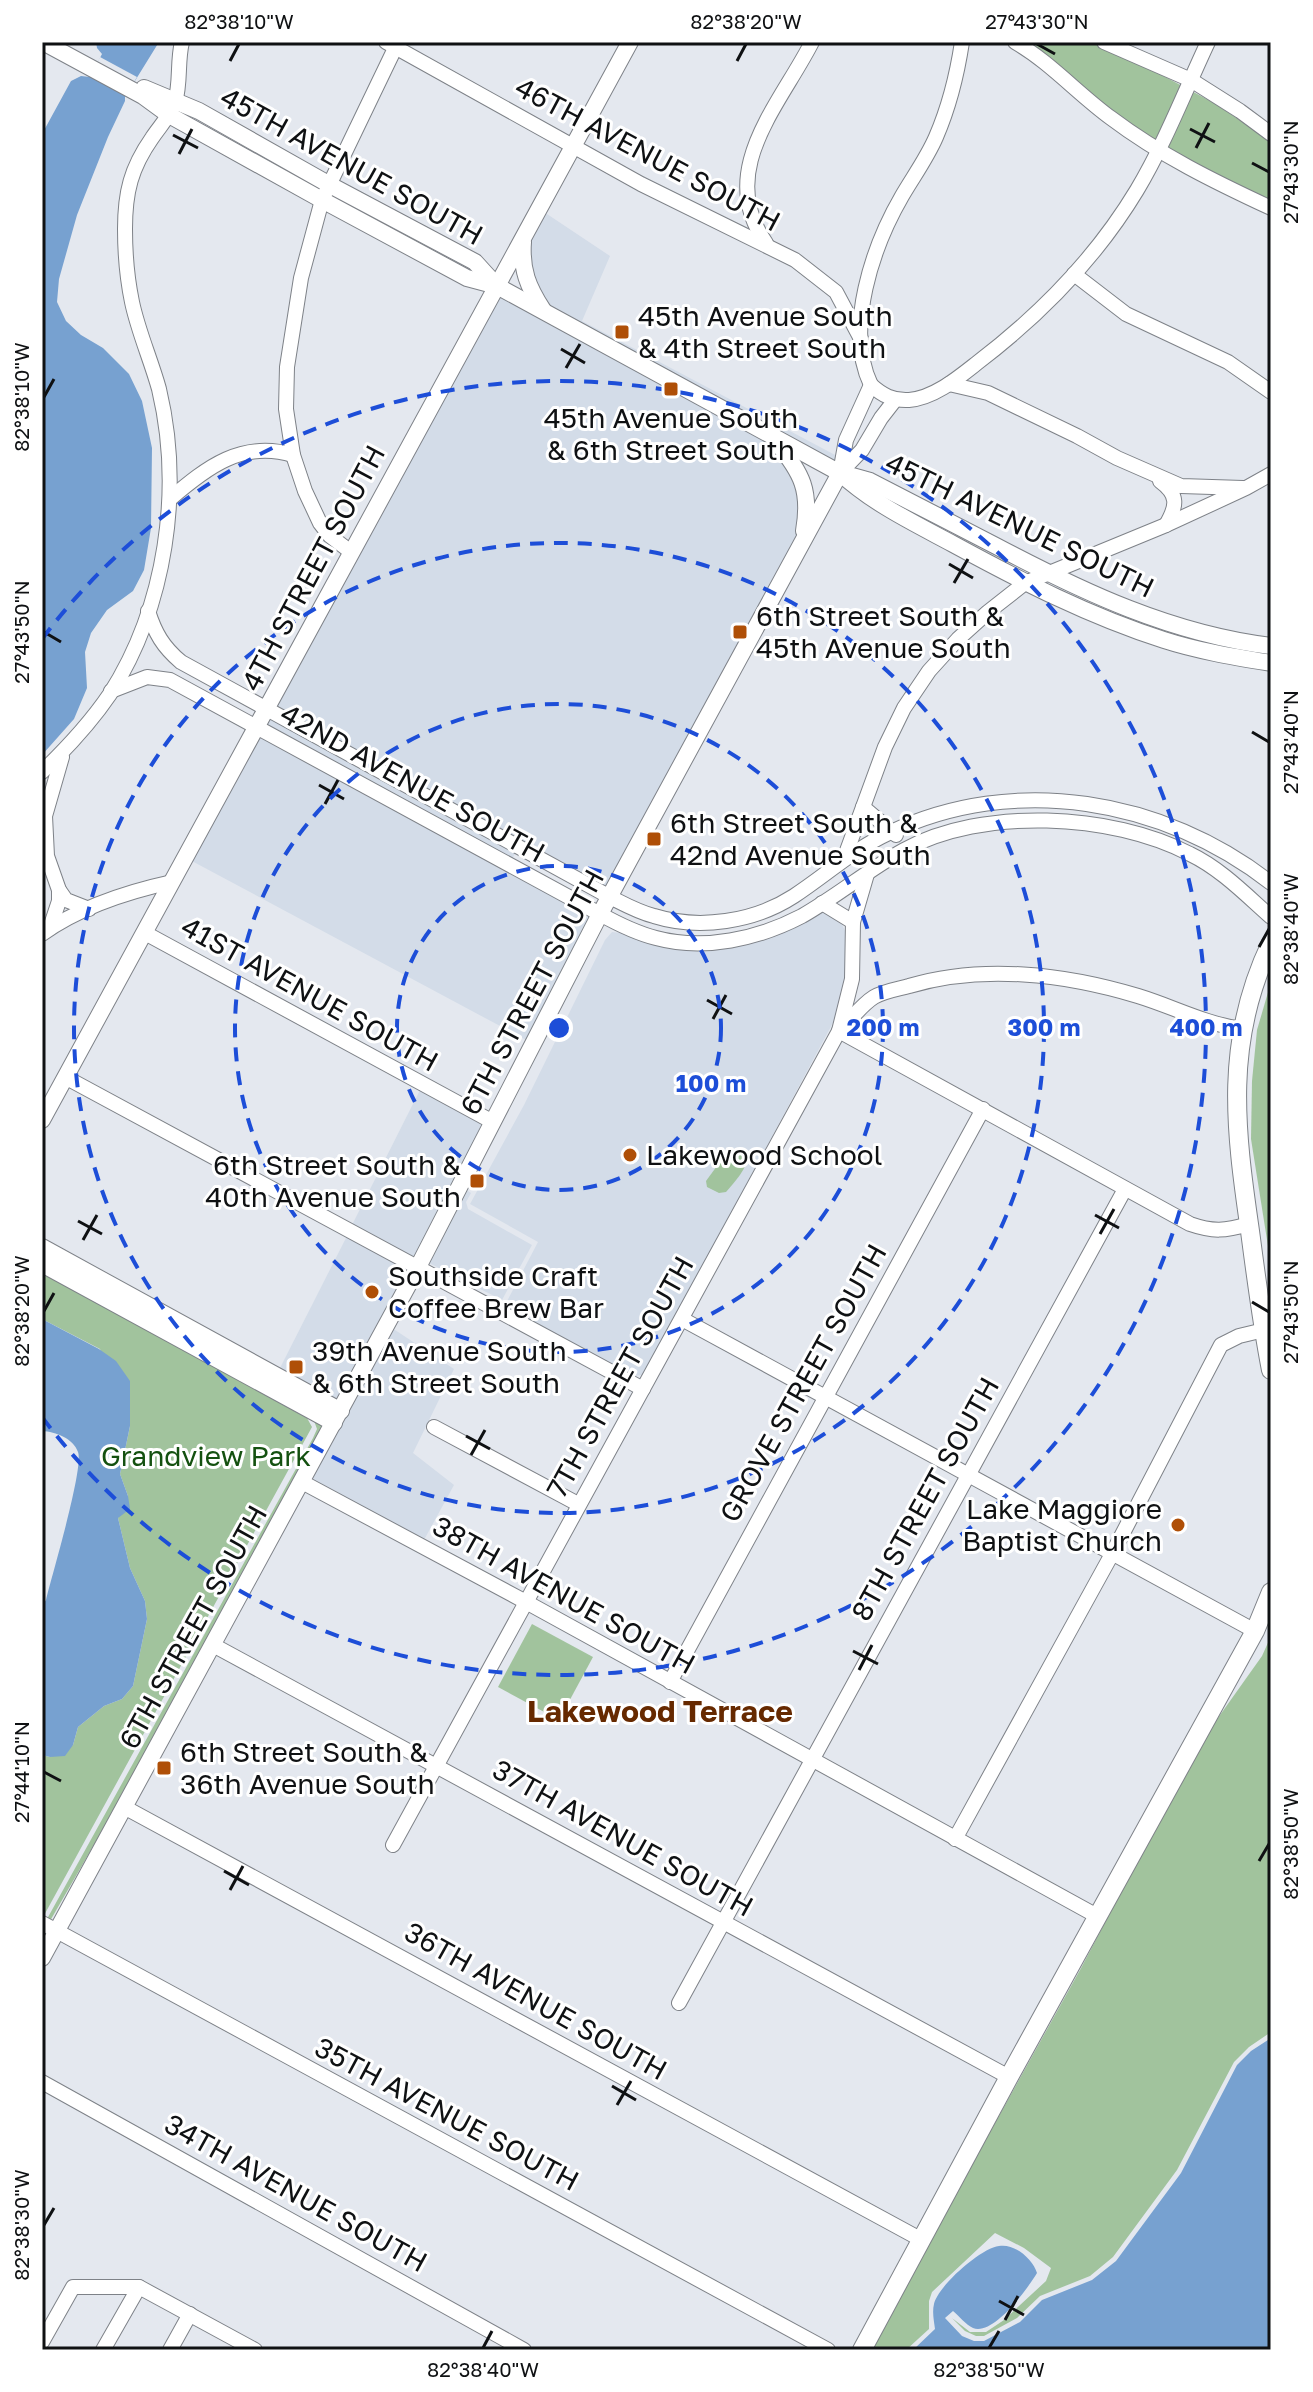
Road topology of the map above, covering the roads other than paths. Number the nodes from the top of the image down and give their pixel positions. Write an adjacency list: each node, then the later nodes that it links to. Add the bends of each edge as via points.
1 (43, 42): 11 (street)
2 (62, 42): 11 (street)
3 (182, 42): 13 (street)
4 (630, 42): 15 (street, 4TH STREET SOUTH)
5 (812, 42): 21 (street, via 773,106 751,159 748,207)
6 (962, 42): 25 (street, via 936,139 873,259)
7 (1015, 42): 16 (street)
8 (1104, 42): 12 (street)
9 (1208, 42): 12 (street)
10 (393, 44): 15 (street, 46TH AVENUE SOUTH); 17 (street)
11 (96, 66): 13 (street)
12 (1191, 80): 14 (street); 16 (street)
13 (172, 108): 17 (street, 45TH AVENUE SOUTH, via 199,111); 18 (street, 45TH AVENUE SOUTH); 36 (street, via 132,173 125,227 132,302 165,421)
14 (1271, 134)
15 (575, 146): 20 (street, 4TH STREET SOUTH); 21 (street, 46TH AVENUE SOUTH)
16 (1158, 151): 19 (street); 22 (street, via 1117,221)
17 (330, 185): 18 (street); 23 (street, 45TH AVENUE SOUTH, via 475,262)
18 (322, 200): 23 (street, 45TH AVENUE SOUTH, via 467,278); 31 (street, via 301,278 287,367)
19 (1271, 208)
20 (524, 237): 23 (street, 4TH STREET SOUTH); 24 (street, via 524,273)
21 (768, 247): 25 (street, 46TH AVENUE SOUTH, via 795,260 836,292)
22 (1074, 274): 26 (street, via 1017,332); 28 (street, via 1126,314 1228,362)
23 (497, 286): 24 (street, 45TH AVENUE SOUTH); 39 (street, 4TH STREET SOUTH)
24 (543, 311): 30 (street, 45TH AVENUE SOUTH)
25 (861, 339): 27 (street)
26 (949, 384): 29 (street, via 911,400); 33 (street, via 988,393)
27 (871, 385): 29 (street); 32 (street, 6TH STREET SOUTH, via 846,440)
28 (1271, 392)
29 (895, 400): 32 (street, 6TH STREET SOUTH)
30 (770, 434): 32 (street, 45TH AVENUE SOUTH); 38 (street, via 806,489)
31 (293, 455): 36 (street, via 250,451 225,459); 39 (street, via 320,523)
32 (840, 473): 38 (street, 6TH STREET SOUTH); 40 (street, 45TH AVENUE SOUTH, via 870,481); 41 (street, 45TH AVENUE SOUTH, via 864,495)
33 (1150, 474): 35 (street, via 1181,486); 37 (street, via 1175,496)
34 (1271, 474): 35 (street)
35 (1246, 488): 37 (street)
36 (170, 499): 42 (street)
37 (1166, 525): 40 (street)
38 (801, 544): 61 (street, 6TH STREET SOUTH)
39 (351, 552): 46 (street, 4TH STREET SOUTH)
40 (1047, 573): 41 (street); 43 (street, 45TH AVENUE SOUTH, via 1129,610)
41 (1025, 583): 44 (street, 45TH AVENUE SOUTH, via 1166,641); 50 (street, via 929,671 897,721)
42 (148, 611): 45 (street); 46 (street, 42ND AVENUE SOUTH, via 166,650)
43 (1271, 646)
44 (1271, 663)
45 (111, 691): 47 (street, 42ND AVENUE SOUTH, via 147,677 170,680); 48 (street)
46 (266, 708): 47 (street, 4TH STREET SOUTH); 54 (street, 42ND AVENUE SOUTH)
47 (256, 727): 56 (street, 42ND AVENUE SOUTH); 58 (street, 4TH STREET SOUTH)
48 (64, 749): 49 (street); 51 (street)
49 (42, 772)
50 (863, 807): 52 (street); 55 (street)
51 (43, 813): 60 (street, via 47,856)
52 (893, 831): 53 (street); 55 (street, 42ND AVENUE SOUTH); 59 (street, 42ND AVENUE SOUTH, via 957,808 1073,801 1186,831)
53 (906, 849): 57 (street, 42ND AVENUE SOUTH); 65 (street, 42ND AVENUE SOUTH, via 994,822 1055,821 1123,829 1189,853 1223,874)
54 (524, 850): 56 (street); 61 (street, 42ND AVENUE SOUTH)
55 (844, 859): 61 (street, 42ND AVENUE SOUTH, via 793,897 713,923 656,917)
56 (514, 867): 64 (street, 42ND AVENUE SOUTH)
57 (867, 874): 62 (street, 42ND AVENUE SOUTH); 66 (street, 7TH STREET SOUTH)
58 (172, 882): 63 (street, via 134,890); 68 (street, 4TH STREET SOUTH)
59 (1271, 883)
60 (59, 890): 63 (street, via 66,900); 67 (street)
61 (610, 897): 64 (street, 6TH STREET SOUTH)
62 (822, 903): 64 (street, 42ND AVENUE SOUTH, via 772,930 691,944 656,938); 66 (street)
63 (89, 909): 67 (street)
64 (600, 914): 75 (street, 6TH STREET SOUTH)
65 (1271, 917)
66 (853, 922): 71 (street, 7TH STREET SOUTH, via 852,979)
67 (46, 931)
68 (145, 933): 72 (street, 4TH STREET SOUTH); 75 (street, 41ST AVENUE SOUTH)
69 (1271, 943): 70 (main road)
70 (1242, 1029): 71 (street, via 1081,982 980,974 924,981 874,997); 77 (main road, via 1236,1116)
71 (839, 1031): 73 (street); 81 (street, 7TH STREET SOUTH)
72 (65, 1077): 74 (street, 4TH STREET SOUTH); 80 (street)
73 (983, 1109): 76 (street); 85 (street, GROVE STREET SOUTH)
74 (42, 1120)
75 (493, 1122): 80 (street, 6TH STREET SOUTH)
76 (1125, 1189): 77 (street, via 1208,1230); 88 (street, 8TH STREET SOUTH)
77 (1249, 1224): 82 (main road)
78 (42, 1247): 86 (street)
79 (42, 1264): 86 (street)
80 (418, 1267): 84 (street); 86 (street, 6TH STREET SOUTH)
81 (682, 1319): 84 (street, 7TH STREET SOUTH); 85 (street)
82 (1264, 1330): 83 (main road); 91 (street, via 1221,1345)
83 (1271, 1370)
84 (643, 1389): 90 (street, 7TH STREET SOUTH)
85 (825, 1396): 88 (street); 96 (street, GROVE STREET SOUTH)
86 (337, 1417): 89 (street, 6TH STREET SOUTH)
87 (434, 1427): 90 (street)
88 (968, 1476): 91 (street); 97 (street, 8TH STREET SOUTH)
89 (302, 1482): 93 (street, 38TH AVENUE SOUTH); 95 (street, 6TH STREET SOUTH)
90 (578, 1504): 93 (street, 7TH STREET SOUTH)
91 (1112, 1554): 94 (street); 100 (street)
92 (1271, 1592): 94 (main road)
93 (526, 1602): 96 (street, 38TH AVENUE SOUTH); 98 (street, 7TH STREET SOUTH)
94 (1255, 1631): 102 (main road)
95 (213, 1645): 98 (street, 37TH AVENUE SOUTH); 99 (street, 6TH STREET SOUTH)
96 (670, 1682): 97 (street, 38TH AVENUE SOUTH)
97 (812, 1759): 100 (street, 38TH AVENUE SOUTH); 103 (street, 8TH STREET SOUTH)
98 (437, 1766): 101 (street, 7TH STREET SOUTH); 103 (street, 37TH AVENUE SOUTH)
99 (124, 1807): 104 (street, 6TH STREET SOUTH); 109 (street, 36TH AVENUE SOUTH)
100 (955, 1839): 102 (street, 38TH AVENUE SOUTH)
101 (393, 1845)
102 (1097, 1916): 107 (main road)
103 (722, 1921): 106 (street, 8TH STREET SOUTH); 107 (street, 37TH AVENUE SOUTH)
104 (49, 1928): 105 (street, 6TH STREET SOUTH); 117 (street, 35TH AVENUE SOUTH)
105 (42, 1958)
106 (679, 2003)
107 (1009, 2077): 109 (main road)
108 (42, 2082): 116 (street, 34TH AVENUE SOUTH)
109 (922, 2240): 118 (main road)
110 (139, 2287): 111 (street); 112 (street, via 73,2287); 114 (street)
111 (190, 2314): 113 (street); 115 (street)
112 (42, 2342)
113 (245, 2348)
114 (103, 2350)
115 (170, 2350)
116 (524, 2350)
117 (828, 2350)
118 (862, 2350)

